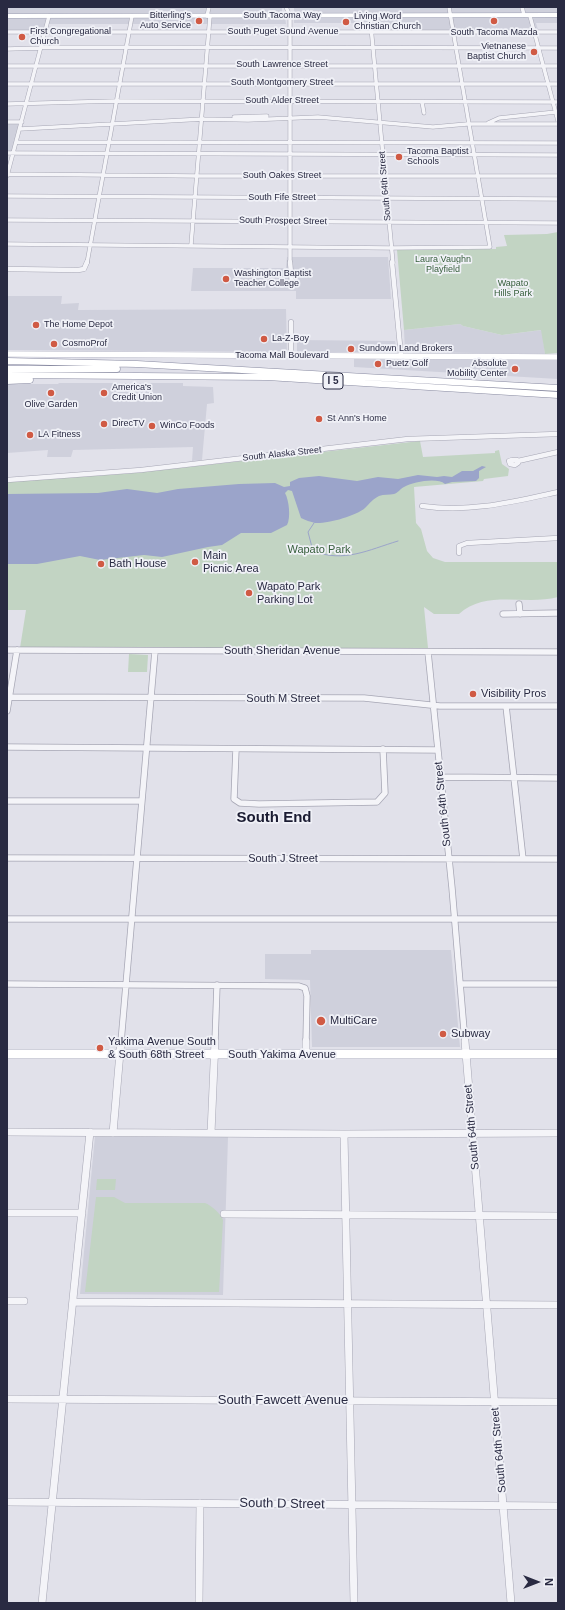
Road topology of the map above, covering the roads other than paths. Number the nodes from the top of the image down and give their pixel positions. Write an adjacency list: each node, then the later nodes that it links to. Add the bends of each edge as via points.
1 (209, 7): 10 (street)
2 (285, 7): 11 (main road, via 283,13); 12 (street)
3 (292, 7): 12 (street)
4 (449, 7): 14 (street)
5 (522, 7): 6 (street)
6 (524, 15): 14 (main road, South Tacoma Way); 15 (main road, South Tacoma Way)
7 (7, 16): 8 (main road, South Tacoma Way)
8 (49, 16): 9 (main road, South Tacoma Way); 18 (street)
9 (132, 16): 10 (main road, South Tacoma Way); 19 (street)
10 (208, 16): 11 (main road, South Tacoma Way); 20 (street)
11 (277, 16): 12 (main road, South Tacoma Way)
12 (290, 16): 13 (main road, South Tacoma Way); 21 (street)
13 (370, 16): 14 (main road, South Tacoma Way); 22 (street, South 64th Street)
14 (450, 16): 23 (street)
15 (530, 16): 16 (main road, South Tacoma Way); 24 (street)
16 (558, 16)
17 (7, 32): 18 (street, South Puget Sound Avenue)
18 (46, 32): 19 (street, South Puget Sound Avenue); 29 (street)
19 (129, 32): 20 (street, South Puget Sound Avenue); 26 (street)
20 (208, 32): 21 (street, South Puget Sound Avenue); 27 (street)
21 (290, 32): 22 (street, South Puget Sound Avenue); 30 (street)
22 (371, 32): 23 (street, South Puget Sound Avenue); 31 (street, South 64th Street)
23 (453, 32): 24 (street, South Puget Sound Avenue); 32 (street)
24 (534, 32): 25 (street, South Puget Sound Avenue); 33 (street)
25 (558, 32)
26 (126, 47): 27 (street); 29 (street); 35 (street)
27 (207, 47): 30 (street); 36 (street)
28 (7, 48): 29 (street)
29 (41, 48): 40 (street)
30 (290, 48): 31 (street); 37 (street)
31 (373, 48): 32 (street); 38 (street, South 64th Street)
32 (456, 48): 33 (street); 41 (street)
33 (538, 48): 34 (street); 42 (street)
34 (558, 48)
35 (123, 65): 36 (street, South Lawrence Street); 40 (street, South Lawrence Street); 45 (street)
36 (206, 65): 37 (street, South Lawrence Street); 46 (street)
37 (290, 65): 38 (street, South Lawrence Street); 47 (street)
38 (374, 65): 41 (street, South Lawrence Street); 49 (street, South 64th Street)
39 (7, 66): 40 (street, South Lawrence Street)
40 (36, 66): 44 (street)
41 (459, 66): 42 (street, South Lawrence Street); 50 (street)
42 (543, 66): 43 (street, South Lawrence Street); 51 (street)
43 (558, 66)
44 (32, 83): 45 (street, South Montgomery Street); 48 (street, South Montgomery Street); 61 (street)
45 (119, 83): 46 (street, South Montgomery Street); 53 (street)
46 (204, 83): 47 (street, South Montgomery Street); 54 (street)
47 (290, 83): 49 (street, South Montgomery Street); 55 (street)
48 (7, 84)
49 (376, 84): 50 (street, South Montgomery Street); 56 (street, South 64th Street)
50 (462, 84): 51 (street, South Montgomery Street); 58 (street)
51 (548, 84): 52 (street, South Montgomery Street); 59 (street)
52 (558, 84)
53 (115, 101): 54 (street, South Alder Street); 61 (street, South Alder Street); 70 (street)
54 (203, 101): 55 (street, South Alder Street); 66 (street)
55 (290, 101): 56 (street, South Alder Street); 65 (street)
56 (377, 102): 57 (street, South Alder Street); 71 (street, South 64th Street)
57 (422, 102): 58 (street, South Alder Street); 64 (street)
58 (466, 102): 59 (street, South Alder Street); 72 (street)
59 (553, 102): 60 (street, South Alder Street); 63 (street)
60 (558, 102)
61 (26, 103): 62 (street, South Alder Street); 69 (street)
62 (7, 104)
63 (556, 112): 67 (street); 73 (street, via 499,118)
64 (424, 113)
65 (290, 117): 66 (street); 71 (street, via 329,117); 79 (street)
66 (201, 120): 70 (street); 78 (street)
67 (558, 120)
68 (7, 122): 69 (street)
69 (22, 122): 75 (street)
70 (112, 123): 75 (street); 77 (street)
71 (379, 123): 72 (street, via 428,127); 81 (street, South 64th Street)
72 (469, 124): 73 (street); 82 (street)
73 (488, 124): 74 (street)
74 (558, 124)
75 (20, 129): 76 (street)
76 (16, 142): 77 (street); 84 (street)
77 (109, 142): 78 (street); 85 (street)
78 (199, 143): 79 (street); 86 (street)
79 (290, 143): 81 (street); 87 (street)
80 (558, 143): 82 (street)
81 (381, 144): 82 (street); 88 (street, South 64th Street)
82 (473, 144): 89 (street)
83 (7, 153): 84 (street)
84 (13, 153): 85 (street); 92 (street)
85 (107, 153): 86 (street); 91 (street)
86 (198, 154): 87 (street); 93 (street)
87 (290, 155): 88 (street); 94 (street)
88 (382, 155): 89 (street); 95 (street, South 64th Street)
89 (475, 155): 90 (street); 96 (street)
90 (558, 155)
91 (103, 174): 92 (street, South Oakes Street); 93 (street, South Oakes Street); 99 (street)
92 (7, 175)
93 (196, 176): 94 (street, South Oakes Street); 100 (street)
94 (289, 176): 95 (street, South Oakes Street); 101 (street)
95 (385, 176): 96 (street, South Oakes Street); 102 (street, South 64th Street)
96 (479, 176): 97 (street, South Oakes Street); 103 (street)
97 (558, 176)
98 (7, 196): 99 (street, South Fife Street)
99 (99, 197): 100 (street, South Fife Street); 106 (street)
100 (195, 198): 101 (street, South Fife Street); 107 (street)
101 (290, 198): 102 (street, South Fife Street); 108 (street)
102 (387, 199): 103 (street, South Fife Street); 109 (street, South 64th Street)
103 (483, 199): 104 (street, South Fife Street); 110 (street)
104 (558, 199)
105 (7, 220): 106 (street, South Prospect Street)
106 (94, 220): 107 (street, South Prospect Street); 113 (street)
107 (193, 221): 108 (street, South Prospect Street); 114 (street)
108 (290, 221): 109 (street, South Prospect Street); 115 (street)
109 (389, 223): 110 (street, South Prospect Street); 116 (street, South 64th Street)
110 (487, 223): 111 (street, South Prospect Street); 116 (street, via 490,247)
111 (558, 223)
112 (7, 244): 113 (street)
113 (90, 245): 114 (street); 117 (street, via 84,269)
114 (191, 245): 115 (street)
115 (290, 246): 116 (street); 118 (street)
116 (391, 248): 122 (street, South 64th Street)
117 (7, 269)
118 (292, 284)
119 (291, 322): 121 (street)
120 (7, 354): 121 (main road, Tacoma Mall Boulevard)
121 (291, 356): 122 (main road, Tacoma Mall Boulevard)
122 (401, 356): 123 (main road, Tacoma Mall Boulevard)
123 (558, 357)
124 (7, 360): 126 (highway)
125 (7, 369): 126 (highway, I 5)
126 (268, 372): 130 (highway, I 5)
127 (7, 375): 128 (highway, I 5)
128 (146, 375): 129 (highway); 131 (highway, I 5, via 312,379)
129 (7, 381)
130 (558, 387)
131 (558, 396)
132 (558, 434): 135 (street, South Alaska Street, via 408,439 142,470)
133 (558, 452): 134 (street)
134 (518, 461)
135 (7, 480)
136 (558, 492): 137 (street, via 464,510)
137 (422, 506)
138 (558, 538): 139 (street, via 470,543 459,546)
139 (458, 554)
140 (518, 604): 143 (street)
141 (558, 613): 143 (street)
142 (503, 614): 143 (street)
143 (520, 614)
144 (7, 650): 145 (street, South Sheridan Avenue)
145 (17, 650): 146 (street, South Sheridan Avenue); 149 (street)
146 (155, 651): 147 (street, South Sheridan Avenue); 150 (street)
147 (428, 652): 148 (street, South Sheridan Avenue); 151 (street, South 64th Street)
148 (558, 652)
149 (8, 697): 150 (street, South M Street); 154 (street)
150 (151, 697): 151 (street, South M Street, via 364,698); 156 (street)
151 (433, 705): 152 (street, South M Street); 159 (street, South 64th Street)
152 (506, 706): 153 (street, South M Street); 161 (street)
153 (558, 706)
154 (7, 712)
155 (7, 747): 156 (street)
156 (146, 748): 157 (street); 164 (street)
157 (236, 749): 158 (street); 158 (street, via 234,799 240,803 259,804 368,803 381,800 385,789)
158 (383, 750): 159 (street)
159 (438, 750): 160 (street, South 64th Street)
160 (441, 777): 161 (street); 167 (street, South 64th Street)
161 (513, 777): 162 (street); 168 (street)
162 (558, 778)
163 (7, 801): 164 (street)
164 (142, 801): 166 (street)
165 (7, 858): 166 (street, South J Street)
166 (136, 858): 167 (street, South J Street); 171 (street)
167 (449, 858): 168 (street, South J Street); 172 (street, South 64th Street)
168 (523, 859): 169 (street, South J Street)
169 (558, 859)
170 (7, 919): 171 (street)
171 (132, 919): 172 (street); 175 (street)
172 (454, 919): 173 (street); 176 (street, South 64th Street)
173 (558, 919)
174 (7, 984): 175 (street)
175 (126, 984): 178 (street); 183 (street)
176 (460, 984): 177 (street); 181 (street, South 64th Street)
177 (558, 984)
178 (217, 985): 180 (street, via 294,985 304,988 307,1002); 184 (street)
179 (7, 1054): 183 (main road, South Yakima Avenue)
180 (306, 1054): 181 (main road, South Yakima Avenue); 184 (main road, South Yakima Avenue)
181 (465, 1054): 182 (main road, South Yakima Avenue); 189 (street, South 64th Street)
182 (558, 1054)
183 (120, 1055): 184 (main road, South Yakima Avenue); 187 (street)
184 (214, 1055): 188 (street)
185 (7, 1132): 186 (street)
186 (90, 1132): 187 (street); 193 (street)
187 (113, 1133): 188 (street)
188 (211, 1133): 191 (street)
189 (472, 1133): 190 (street); 191 (street); 196 (street, South 64th Street)
190 (558, 1133)
191 (344, 1134): 195 (street)
192 (7, 1213): 193 (street)
193 (82, 1213): 200 (street)
194 (224, 1214): 195 (street)
195 (346, 1215): 196 (street); 201 (street)
196 (480, 1216): 197 (street); 202 (street, South 64th Street)
197 (558, 1216)
198 (7, 1301): 199 (street)
199 (24, 1301)
200 (73, 1302): 201 (street); 205 (street)
201 (348, 1304): 202 (street); 206 (street)
202 (486, 1304): 203 (street); 207 (street, South 64th Street)
203 (558, 1305)
204 (7, 1399): 205 (street, South Fawcett Avenue)
205 (63, 1399): 206 (street, South Fawcett Avenue); 210 (street)
206 (351, 1401): 207 (street, South Fawcett Avenue); 212 (street)
207 (495, 1402): 208 (street, South Fawcett Avenue); 213 (street, South 64th Street)
208 (558, 1402)
209 (7, 1502): 210 (street, South D Street)
210 (52, 1503): 211 (street, South D Street); 215 (street)
211 (200, 1503): 212 (street, South D Street); 216 (street)
212 (352, 1504): 213 (street, South D Street); 217 (street)
213 (503, 1506): 214 (street, South D Street); 218 (street, South 64th Street)
214 (558, 1506)
215 (42, 1603)
216 (199, 1603)
217 (354, 1603)
218 (511, 1603)

